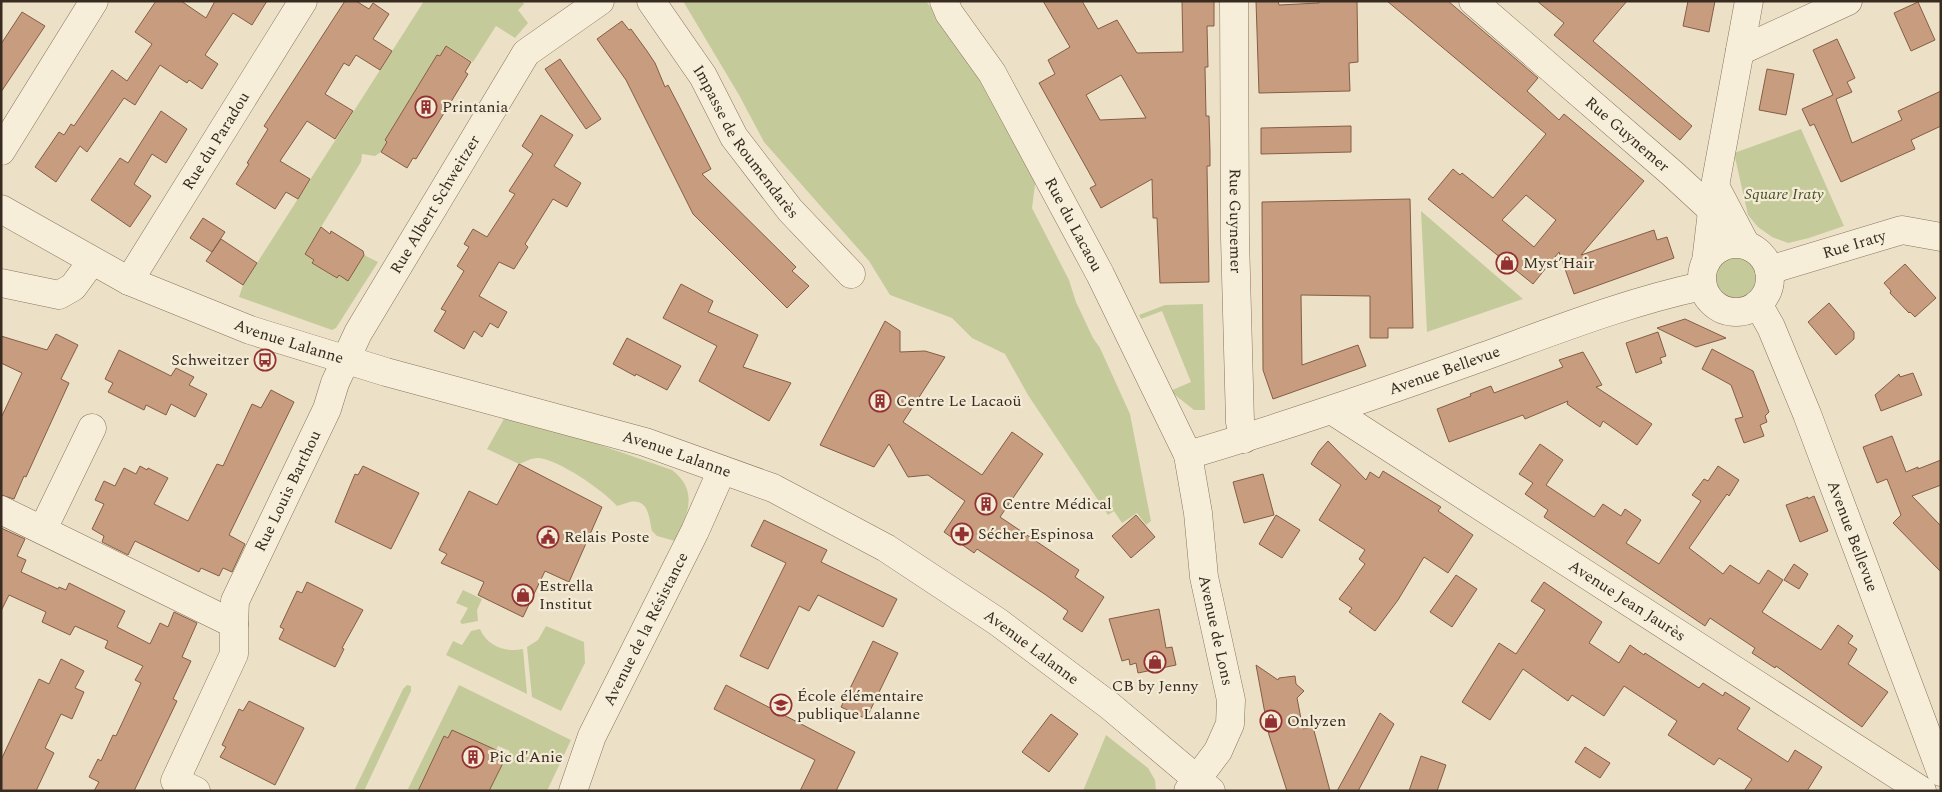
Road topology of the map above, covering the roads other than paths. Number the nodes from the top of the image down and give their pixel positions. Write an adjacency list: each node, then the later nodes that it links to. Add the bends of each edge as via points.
1 (94, 1): 11 (street)
2 (303, 1): 20 (street, Rue du Paradou)
3 (600, 1): 23 (street, Rue Albert Schweitzer, via 526,53 358,332)
4 (652, 1): 18 (street, Impasse de Roumendarès, via 703,76 734,137 790,210)
5 (944, 1): 27 (street, Rue du Lacaou, via 997,82 1100,274)
6 (1234, 1): 26 (street, Rue Guynemer, via 1235,238 1240,422)
7 (1474, 1): 12 (street, Rue Guynemer, via 1674,174)
8 (1749, 1): 10 (street)
9 (1848, 1): 10 (street)
10 (1740, 51): 12 (street)
11 (1, 151)
12 (1713, 198): 15 (street, Rue Guynemer); 19 (street)
13 (1, 209): 16 (street, Avenue Lalanne)
14 (1941, 237): 17 (street, Rue Iraty, via 1902,230)
15 (1746, 245): 17 (street, via 1758,252); 19 (street, via 1727,244 1717,248 1709,256)
16 (92, 261): 20 (street, Avenue Lalanne); 21 (street, via 73,287 59,295)
17 (1769, 270): 22 (street, via 1768,289)
18 (851, 274)
19 (1704, 274): 22 (street, via 1706,296 1714,305 1736,313); 24 (street, Avenue Bellevue, via 1667,293)
20 (129, 281): 23 (street, Avenue Lalanne, via 250,330)
21 (1, 283)
22 (1758, 304): 32 (street, Avenue Bellevue, via 1771,327 1807,414)
23 (345, 359): 28 (street, Avenue Lalanne, via 645,442); 31 (street, Rue Louis Barthou, via 327,409 235,601)
24 (1333, 411): 26 (street, Avenue Bellevue); 36 (street, Avenue Jean Jaurès)
25 (92, 428): 30 (street)
26 (1244, 439): 27 (street, Avenue Bellevue)
27 (1188, 456): 34 (street, Avenue de Lons, via 1204,577 1231,700 1230,724)
28 (722, 470): 34 (street, Avenue Lalanne, via 773,488 886,548 998,622 1143,732); 35 (street, Avenue de la Résistance, via 695,531 592,736)
29 (1, 510): 30 (street)
30 (43, 529): 31 (street)
31 (234, 624): 33 (street, Rue Louis Barthou, via 234,654)
32 (1941, 772)
33 (180, 787)
34 (1199, 787)
35 (573, 791)
36 (1922, 791)

